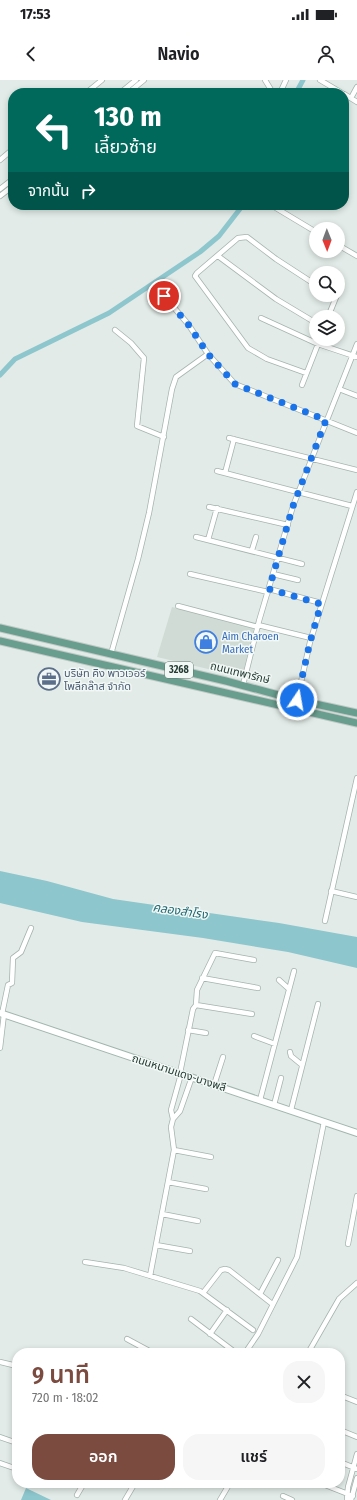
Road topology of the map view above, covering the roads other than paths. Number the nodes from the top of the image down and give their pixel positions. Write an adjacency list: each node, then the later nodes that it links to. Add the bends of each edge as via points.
1 (102, 80): 7 (street)
2 (136, 80): 8 (street)
3 (144, 80): 9 (street)
4 (320, 80): 5 (street)
5 (326, 82): 10 (street)
6 (357, 87): 11 (street)
7 (92, 88)
8 (126, 88)
9 (134, 88)
10 (334, 88)
11 (351, 98): 12 (street)
12 (357, 102)
13 (8, 154): 14 (street)
14 (0, 160)
15 (8, 183): 16 (street)
16 (0, 189)
17 (8, 190): 18 (street)
18 (0, 196)
19 (279, 210): 20 (street)
20 (309, 228)
21 (345, 249): 23 (street)
22 (218, 256): 24 (street, via 238,238 247,237); 27 (street, via 276,299); 35 (street, via 197,272 196,280 248,348 267,359)
23 (357, 256)
24 (309, 280)
25 (164, 296): 33 (street, via 188,324)
26 (261, 318): 29 (street)
27 (309, 319)
28 (115, 330): 41 (street, via 144,358 137,426)
29 (309, 338)
30 (357, 344): 34 (street)
31 (317, 346): 35 (street)
32 (329, 346): 34 (street)
33 (208, 354): 39 (street, via 235,384); 41 (street, via 176,377)
34 (355, 356): 37 (street)
35 (306, 373): 36 (street)
36 (302, 385)
37 (339, 389): 38 (street); 39 (street)
38 (357, 396)
39 (326, 420): 40 (street); 44 (street)
40 (357, 433)
41 (164, 437): 70 (street, via 138,560)
42 (228, 438): 43 (street)
43 (234, 439): 44 (street); 47 (street)
44 (311, 459): 45 (street); 48 (street)
45 (357, 470)
46 (217, 471): 47 (street)
47 (225, 473): 48 (street)
48 (299, 491): 50 (street); 53 (street)
49 (357, 492): 50 (street)
50 (352, 506): 64 (street)
51 (209, 507): 52 (street)
52 (217, 508): 53 (street); 56 (street)
53 (288, 525): 58 (street)
54 (196, 537): 56 (street)
55 (256, 537): 57 (street)
56 (208, 540): 57 (street)
57 (252, 550): 58 (street)
58 (278, 556): 59 (street); 61 (street)
59 (302, 564)
60 (190, 574): 63 (street)
61 (273, 574): 62 (street); 63 (street)
62 (298, 580)
63 (268, 590): 64 (street); 66 (street)
64 (321, 604): 68 (street)
65 (178, 606): 66 (street)
66 (258, 626): 68 (street); 71 (street)
67 (0, 628): 70 (main road, ถนนเทพารักษ์ / 3268)
68 (311, 638): 72 (street)
69 (0, 640): 74 (main road, ถนนเทพารักษ์ / 3268)
70 (111, 654): 71 (main road, ถนนเทพารักษ์ / 3268)
71 (243, 685): 72 (main road, ถนนเทพารักษ์ / 3268)
72 (297, 700): 73 (main road, ถนนเทพารักษ์ / 3268)
73 (357, 713)
74 (357, 723)
75 (357, 778): 76 (street)
76 (331, 892): 77 (street); 78 (street)
77 (357, 897)
78 (325, 921)
79 (31, 928): 88 (street, via 21,952 13,958 12,983 8,985)
80 (254, 960): 82 (street, via 215,953)
81 (294, 971): 85 (street)
82 (202, 978): 84 (street); 87 (street, via 196,990)
83 (278, 980): 85 (street)
84 (258, 988)
85 (289, 989): 93 (street)
86 (318, 1004): 97 (street)
87 (196, 1005): 89 (street); 90 (street)
88 (2, 1014): 94 (street); 98 (main road, ถนนหนามแดง-บางพลี)
89 (252, 1014)
90 (188, 1030): 91 (street); 98 (street)
91 (206, 1033)
92 (254, 1036): 93 (street)
93 (274, 1044): 102 (street)
94 (0, 1048)
95 (290, 1052): 97 (street)
96 (223, 1057): 101 (street)
97 (302, 1065): 104 (street)
98 (181, 1073): 99 (main road, ถนนหนามแดง-บางพลี); 105 (street, via 171,1110)
99 (192, 1077): 101 (main road, ถนนหนามแดง-บางพลี); 105 (street, via 180,1111)
100 (281, 1078): 103 (street)
101 (214, 1085): 102 (main road, ถนนหนามแดง-บางพลี)
102 (260, 1100): 103 (main road, ถนนหนามแดง-บางพลี)
103 (274, 1105): 104 (main road, ถนนหนามแดง-บางพลี)
104 (291, 1110): 106 (main road, ถนนหนามแดง-บางพลี)
105 (173, 1119): 108 (street, via 170,1126)
106 (324, 1122): 107 (main road, ถนนหนามแดง-บางพลี); 132 (street, via 297,1257)
107 (357, 1133)
108 (174, 1150): 109 (street); 110 (street)
109 (211, 1157)
110 (168, 1182): 111 (street); 113 (street)
111 (206, 1189)
112 (357, 1196): 115 (street)
113 (162, 1214): 114 (street); 116 (street)
114 (198, 1221)
115 (348, 1244)
116 (156, 1245): 117 (street); 120 (street)
117 (190, 1251)
118 (278, 1260): 123 (street)
119 (85, 1262): 120 (street, via 124,1268)
120 (150, 1276): 122 (street)
121 (357, 1283): 133 (street, via 339,1299)
122 (203, 1293): 123 (street, via 220,1270 225,1269); 125 (street)
123 (260, 1294): 124 (street)
124 (271, 1303)
125 (227, 1310): 127 (street); 128 (street)
126 (191, 1320): 128 (street)
127 (253, 1330)
128 (210, 1334): 131 (street)
129 (127, 1339): 130 (street)
130 (144, 1348)
131 (229, 1348)
132 (248, 1348)
133 (311, 1348)
134 (0, 1362): 135 (street)
135 (12, 1365)
136 (345, 1397): 137 (street)
137 (357, 1402)
138 (345, 1432): 140 (street)
139 (0, 1436): 141 (street)
140 (357, 1437)
141 (12, 1441)
142 (357, 1454): 146 (street)
143 (0, 1463): 145 (street)
144 (345, 1464): 146 (street)
145 (12, 1467)
146 (355, 1468): 152 (street)
147 (357, 1478): 155 (street)
148 (81, 1488): 153 (street)
149 (132, 1488): 156 (street)
150 (227, 1488): 157 (street)
151 (332, 1488): 152 (street)
152 (347, 1494): 155 (street)
153 (77, 1495)
154 (283, 1496): 158 (street)
155 (349, 1499)
156 (125, 1500)
157 (220, 1500)
158 (292, 1500)

